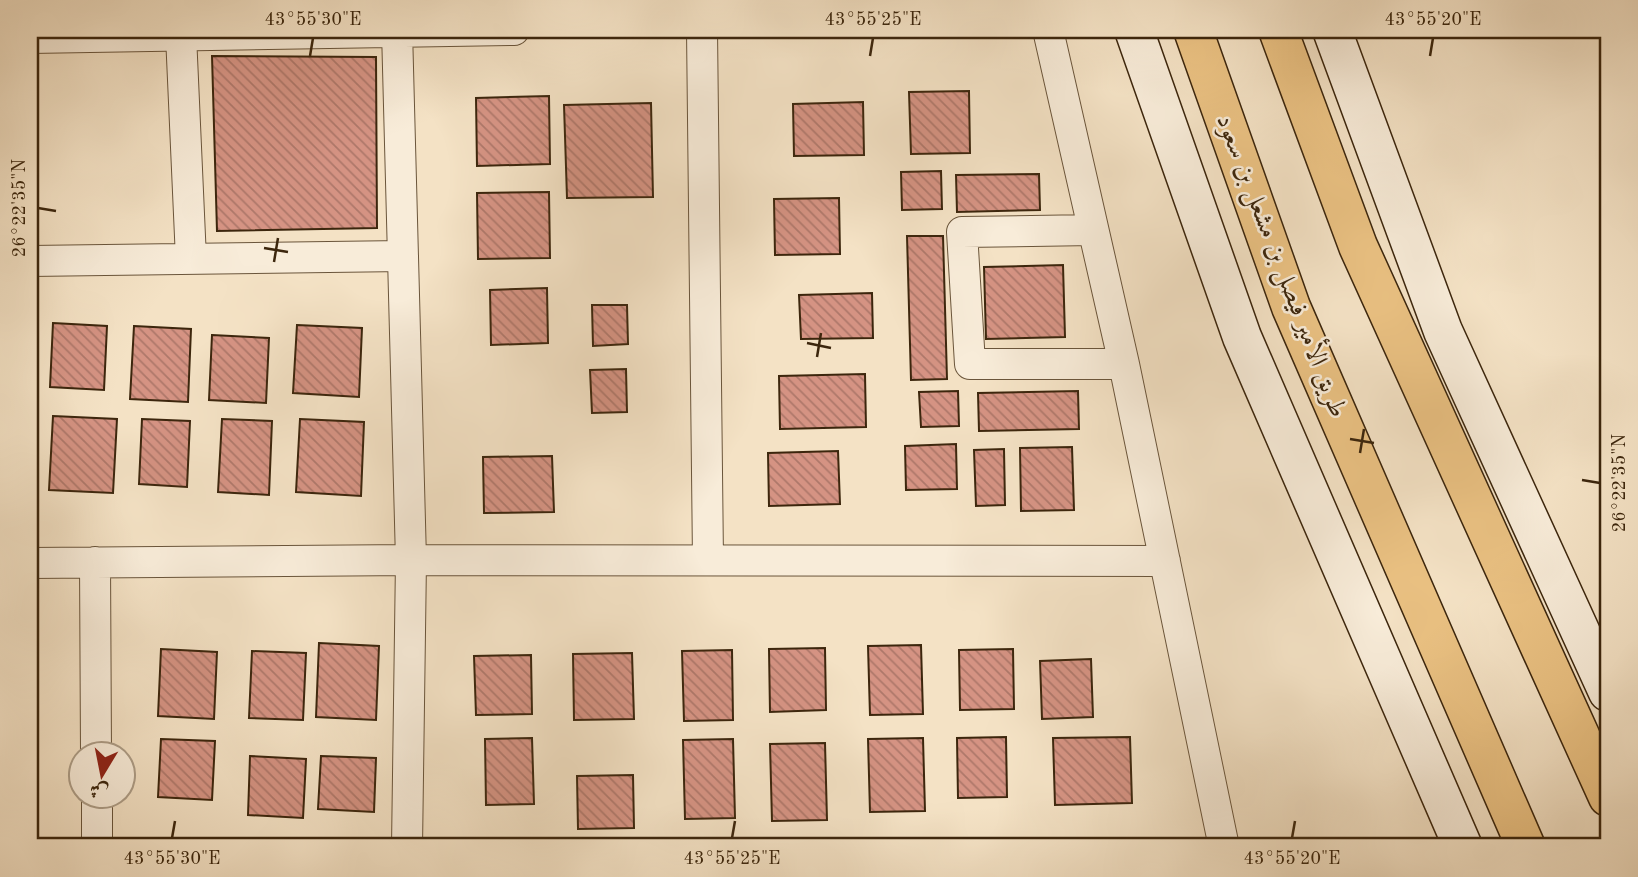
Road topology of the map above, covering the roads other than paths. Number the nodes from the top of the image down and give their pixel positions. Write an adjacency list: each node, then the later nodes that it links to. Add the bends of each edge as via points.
1 (397, 30): 2 (street); 9 (street); 12 (street)
2 (514, 30)
3 (702, 30): 17 (street)
4 (1048, 30): 11 (street)
5 (1134, 30): 28 (main road, via 1242,337)
6 (1193, 30): 29 (main road, طريق الأمير فيصل بن مشعل بن سعود, via 1291,307)
7 (1278, 30): 23 (main road, via 1359,246)
8 (1332, 30): 21 (main road, via 1443,331)
9 (181, 35): 10 (street); 13 (street)
10 (30, 38)
11 (1093, 230): 15 (street); 15 (street, via 962,232 970,364)
12 (403, 256): 13 (street); 16 (street)
13 (191, 259): 14 (street)
14 (30, 261)
15 (1124, 364): 18 (street)
16 (411, 560): 17 (street); 20 (street); 26 (street)
17 (708, 560): 18 (street)
18 (1165, 561): 27 (street)
19 (30, 562): 20 (street)
20 (95, 562): 22 (street)
21 (1608, 692)
22 (96, 740)
23 (1608, 797)
24 (97, 810): 25 (street)
25 (97, 847)
26 (407, 847)
27 (1224, 847)
28 (1463, 847)
29 (1525, 847)

